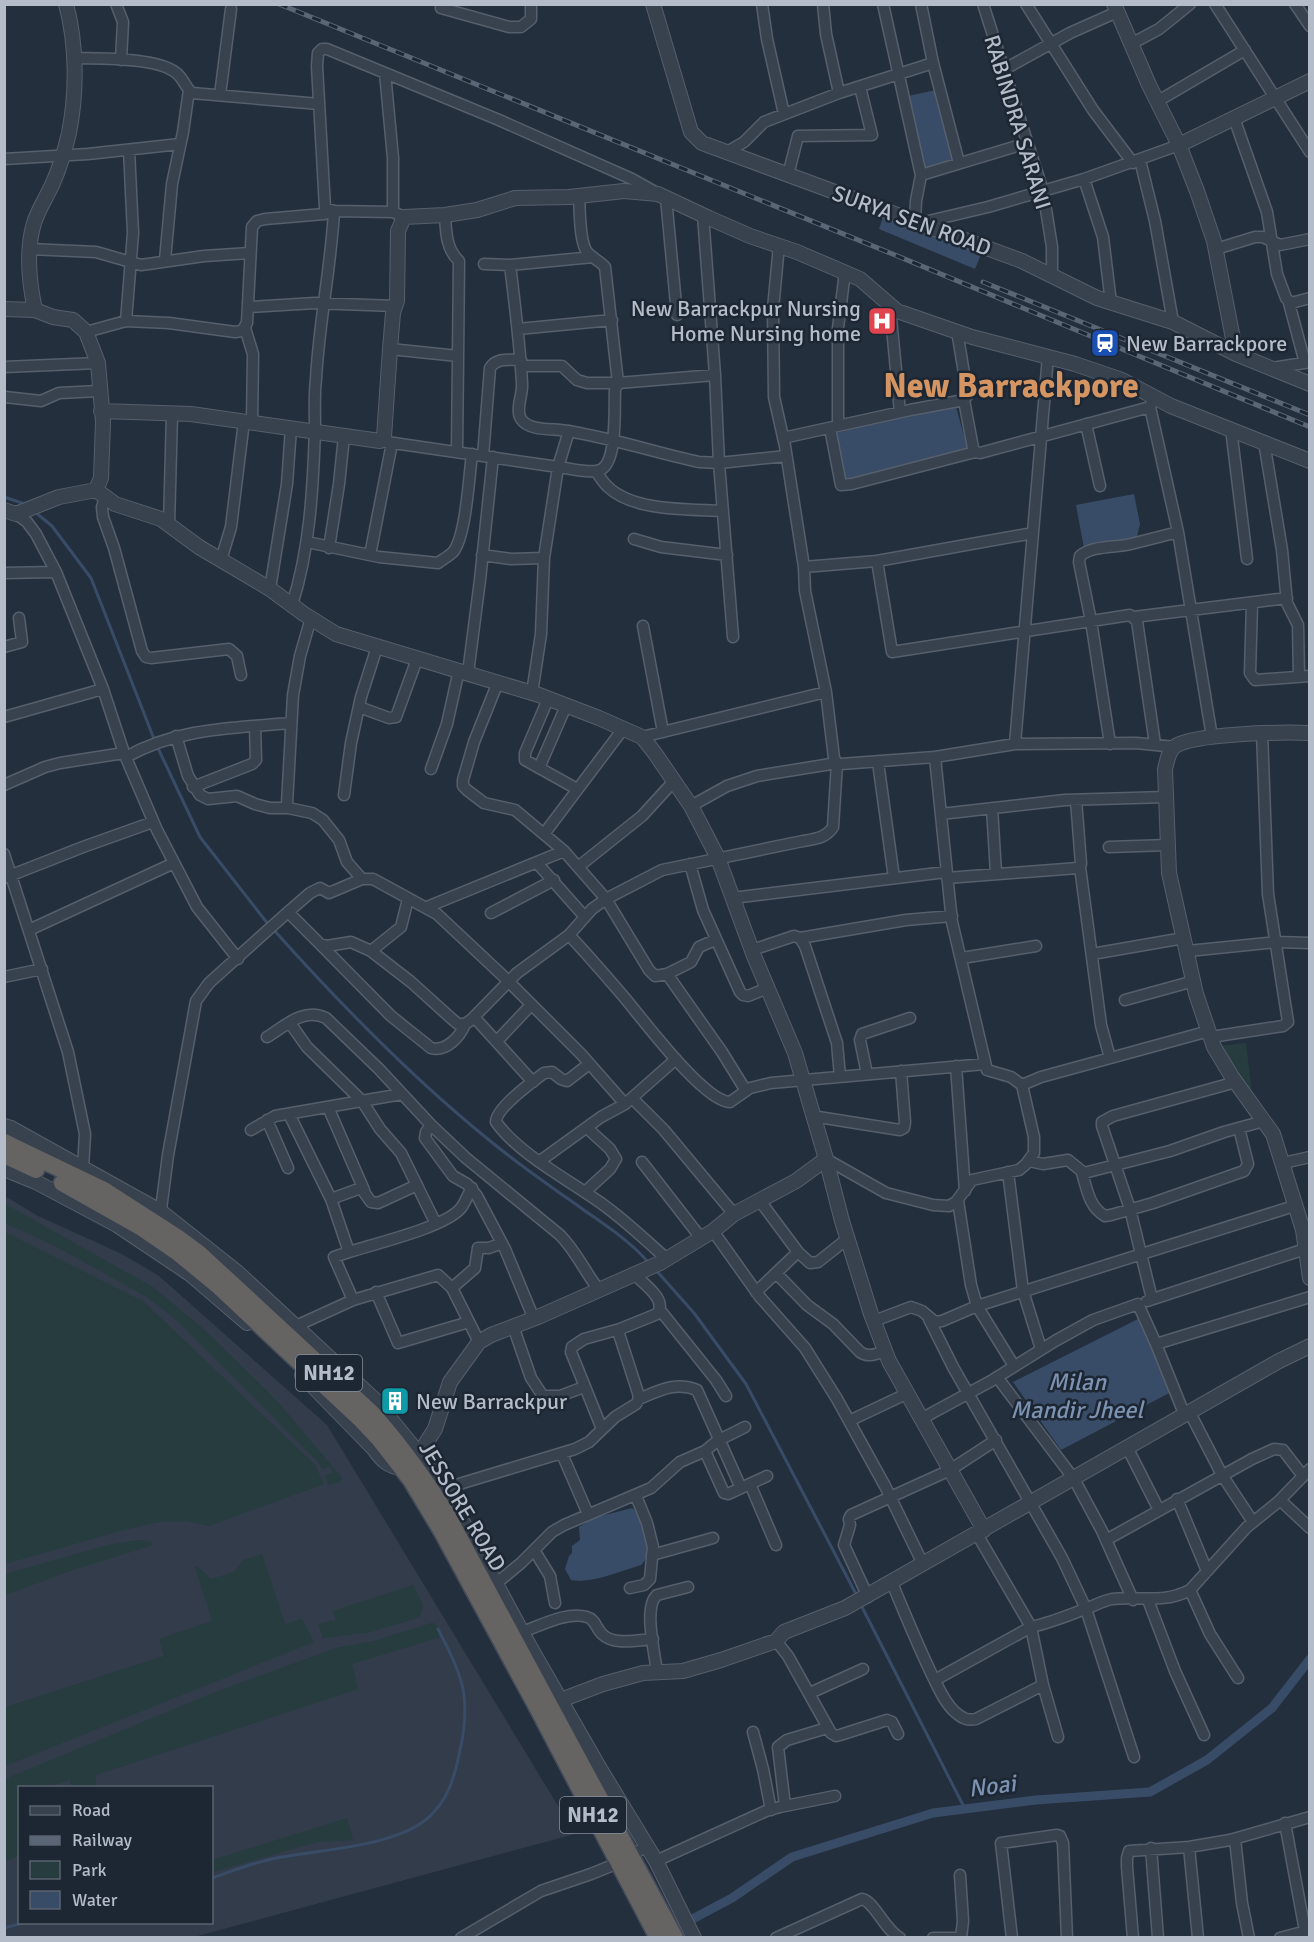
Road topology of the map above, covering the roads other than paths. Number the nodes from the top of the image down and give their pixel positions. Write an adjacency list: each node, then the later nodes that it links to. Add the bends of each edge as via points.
1 (66, 4): 23 (street)
2 (116, 4): 24 (street, via 123,22)
3 (531, 4): 15 (street, via 531,19 521,27)
4 (653, 4): 44 (street, SURYA SEN ROAD, via 690,132 702,143)
5 (762, 4): 37 (street)
6 (823, 4): 32 (street)
7 (883, 4): 28 (street)
8 (921, 4): 25 (street)
9 (983, 4): 26 (street, RABINDRA SARANI)
10 (1026, 4): 20 (street)
11 (1190, 4): 21 (street, via 1159,29)
12 (1215, 4): 22 (street)
13 (1295, 4): 18 (street)
14 (1310, 4): 18 (street)
15 (441, 8)
16 (1115, 8): 20 (street); 21 (street)
17 (231, 9): 33 (street)
18 (1302, 15): 19 (street)
19 (1310, 26)
20 (1049, 44): 26 (street); 48 (street, via 1093,110)
21 (1131, 44): 35 (street)
22 (1245, 50): 34 (street); 35 (street)
23 (74, 58): 24 (street); 46 (street, via 72,108)
24 (121, 60): 31 (street, via 169,68)
25 (933, 63): 28 (street); 49 (street)
26 (1003, 70): 40 (street, RABINDRA SARANI)
27 (385, 73): 36 (street, via 322,50 317,66); 55 (street, via 572,152); 57 (street)
28 (898, 74): 30 (street); 51 (street)
29 (1310, 81): 34 (street)
30 (860, 87): 32 (street); 50 (street, via 872,135 798,136)
31 (189, 90): 33 (street); 41 (street)
32 (839, 93): 37 (street)
33 (220, 95): 36 (street)
34 (1275, 98): 38 (street); 39 (street)
35 (1158, 101): 42 (street)
36 (319, 104): 56 (street, via 323,199 325,208)
37 (784, 114): 44 (street, via 764,122)
38 (1234, 118): 42 (street); 62 (street, via 1267,212)
39 (1305, 134): 45 (street)
40 (1027, 143): 49 (street); 53 (street, RABINDRA SARANI)
41 (180, 144): 43 (street); 68 (street)
42 (1179, 145): 48 (street); 65 (street)
43 (129, 150): 46 (street); 69 (street)
44 (728, 152): 50 (street, SURYA SEN ROAD)
45 (1310, 152)
46 (62, 154): 47 (street); 64 (street, via 34,222)
47 (4, 159)
48 (1136, 161): 52 (street); 86 (street, via 1155,221)
49 (959, 163): 51 (street)
50 (788, 175): 60 (street, SURYA SEN ROAD)
51 (921, 175): 60 (street)
52 (1084, 179): 53 (street); 76 (street, via 1104,237)
53 (1043, 191): 60 (street); 73 (street, RABINDRA SARANI, via 1052,247)
54 (579, 196): 55 (street, via 624,190); 58 (street, via 515,198); 67 (street, via 584,244)
55 (662, 196): 59 (street); 83 (street)
56 (334, 211): 57 (street); 66 (street, via 257,221 252,227); 75 (street, via 331,262)
57 (398, 215): 58 (street); 78 (street)
58 (445, 215): 93 (street, via 447,242 459,261)
59 (702, 215): 63 (street); 100 (street)
60 (918, 222): 73 (street, SURYA SEN ROAD)
61 (1310, 239): 62 (street, via 1280,245)
62 (1271, 241): 65 (street, via 1255,237); 77 (street, via 1277,274)
63 (779, 245): 72 (street); 119 (street, via 773,309 774,397)
64 (28, 249): 69 (street, via 96,252); 82 (street)
65 (1216, 249): 92 (street)
66 (250, 253): 68 (street); 80 (street)
67 (593, 257): 71 (street); 84 (street, via 605,267)
68 (165, 261): 69 (street, via 141,265)
69 (131, 262): 85 (street)
70 (484, 264): 71 (street)
71 (510, 265): 88 (street)
72 (845, 272): 79 (street, via 873,289); 112 (street, via 838,328)
73 (1052, 276): 76 (street, SURYA SEN ROAD)
74 (1310, 298): 77 (street)
75 (323, 303): 78 (street); 80 (street); 115 (street, via 315,380)
76 (1111, 303): 86 (street, SURYA SEN ROAD)
77 (1289, 303): 97 (street)
78 (395, 306): 91 (street)
79 (890, 307): 89 (street); 108 (street)
80 (248, 308): 87 (street)
81 (4, 309): 82 (street)
82 (35, 310): 90 (street, via 73,320)
83 (677, 315)
84 (612, 320): 88 (street); 101 (street)
85 (126, 321): 87 (street, via 235,332); 90 (street)
86 (1173, 322): 92 (street, SURYA SEN ROAD)
87 (245, 328): 110 (street, via 253,354)
88 (518, 329): 96 (street)
89 (957, 331): 94 (street); 105 (street, via 967,391)
90 (86, 333): 95 (street)
91 (390, 349): 93 (street); 121 (street)
92 (1236, 354): 99 (street, SURYA SEN ROAD)
93 (458, 356): 123 (street)
94 (1048, 356): 106 (street, via 1122,380); 118 (street)
95 (98, 363): 98 (street); 103 (street)
96 (521, 363): 101 (street, via 562,366 577,381 587,384); 116 (street, via 520,418 535,427); 125 (street, via 498,360 490,368)
97 (1307, 363): 99 (street)
98 (4, 367)
99 (1272, 368): 102 (street, SURYA SEN ROAD)
100 (715, 375): 101 (street); 128 (street)
101 (618, 383): 120 (street)
102 (1310, 384)
103 (99, 391): 104 (street, via 59,393 41,401); 107 (street)
104 (5, 397)
105 (964, 400): 108 (street); 124 (street)
106 (1152, 402): 111 (street); 114 (street); 136 (street)
107 (101, 411): 109 (street); 132 (street)
108 (900, 412): 112 (street)
109 (172, 414): 110 (street); 135 (street)
110 (248, 422): 113 (street); 146 (street, via 231,527)
111 (1086, 424): 118 (street); 131 (street)
112 (834, 427): 119 (street); 124 (street, via 841,485)
113 (291, 428): 115 (street); 151 (street, via 287,484)
114 (1231, 429): 122 (street); 145 (street)
115 (315, 431): 117 (street); 139 (street)
116 (569, 431): 120 (street); 129 (street)
117 (344, 436): 121 (street); 140 (street)
118 (1042, 436): 124 (street); 137 (street)
119 (783, 438): 126 (street)
120 (614, 441): 128 (street, via 674,457); 130 (street, via 607,464)
121 (386, 442): 123 (street); 141 (street)
122 (1264, 442): 127 (street); 152 (street)
123 (457, 452): 125 (street)
124 (975, 452)
125 (483, 456): 129 (street); 141 (street, via 452,553 433,564); 142 (street)
126 (786, 456): 128 (street); 148 (street)
127 (1310, 461)
128 (719, 463): 133 (street)
129 (558, 467): 130 (street); 144 (street)
130 (596, 471): 133 (street, via 616,494 634,502)
131 (1100, 486)
132 (100, 493): 134 (street, via 59,497); 135 (street, via 115,504); 167 (street, via 103,517 146,657 229,649 237,656)
133 (723, 511): 143 (street)
134 (10, 512): 149 (street, via 27,522)
135 (169, 525): 146 (street)
136 (1178, 532): 155 (street); 159 (street, via 1080,556)
137 (1033, 533): 147 (street); 161 (street)
138 (634, 539): 143 (street)
139 (307, 542): 140 (street); 154 (street)
140 (329, 548): 141 (street)
141 (370, 555)
142 (482, 555): 144 (street); 166 (street)
143 (728, 555): 162 (street)
144 (544, 558): 171 (street, via 541,633)
145 (1247, 559)
146 (221, 560): 151 (street)
147 (877, 561): 148 (street); 161 (street, via 892,652)
148 (804, 567): 172 (street, via 805,591)
149 (56, 572): 150 (street); 170 (street)
150 (4, 573)
151 (270, 588): 154 (street)
152 (1287, 598): 153 (street); 168 (street, via 1298,625)
153 (1252, 603): 155 (street); 168 (street, via 1252,678)
154 (292, 605): 158 (street)
155 (1190, 611): 156 (street); 185 (street)
156 (1134, 617): 159 (street); 188 (street)
157 (19, 618): 163 (street, via 22,642)
158 (311, 618): 164 (street, via 336,634); 177 (street, via 300,656)
159 (1091, 621): 161 (street); 187 (street)
160 (643, 626): 180 (street)
161 (1024, 632): 186 (street)
162 (733, 637)
163 (4, 647)
164 (377, 647): 165 (street); 175 (street)
165 (417, 659): 166 (street); 175 (street, via 396,717)
166 (463, 671): 169 (street); 195 (street)
167 (241, 675)
168 (1304, 677)
169 (498, 682): 171 (street); 208 (street, via 474,742 463,786 484,803 515,810)
170 (104, 689): 176 (street); 190 (street)
171 (532, 693): 173 (street)
172 (826, 693): 180 (street); 193 (street)
173 (548, 699): 174 (street); 194 (street, via 525,753 525,760)
174 (566, 706): 179 (street); 194 (street)
175 (358, 707): 200 (street)
176 (4, 717)
177 (291, 723): 178 (street); 204 (street)
178 (255, 726): 183 (street); 198 (street, via 256,760)
179 (623, 729): 184 (street); 199 (street)
180 (663, 732): 184 (street)
181 (1262, 733): 182 (street); 185 (street); 237 (street, via 1268,894)
182 (1310, 733)
183 (176, 736): 190 (street); 198 (street)
184 (642, 737): 196 (street)
185 (1212, 738): 189 (street)
186 (1015, 744): 187 (street); 191 (street)
187 (1110, 744): 188 (street)
188 (1155, 744): 189 (street)
189 (1174, 747): 201 (street, via 1165,769)
190 (125, 755): 197 (street, via 60,763); 207 (street)
191 (935, 757): 192 (street); 206 (street)
192 (878, 762): 193 (street); 222 (street)
193 (837, 764): 203 (street, via 757,776 727,786); 213 (street, via 830,832 823,837)
194 (539, 768): 199 (street)
195 (431, 769)
196 (674, 781): 203 (street); 217 (street, via 642,816)
197 (4, 785)
198 (194, 787): 204 (street, via 208,799 237,796 270,808)
199 (577, 789): 208 (street)
200 (344, 795)
201 (1166, 797): 202 (street); 209 (street)
202 (1076, 800): 205 (street); 218 (street)
203 (691, 806): 213 (street)
204 (288, 808): 223 (street, via 312,813 323,820 339,840 347,862)
205 (992, 808): 206 (street); 219 (street)
206 (941, 814): 220 (street)
207 (153, 822): 214 (street); 221 (street)
208 (544, 834): 211 (street)
209 (1168, 845): 210 (street); 240 (street, via 1169,873)
210 (1109, 846)
211 (564, 851): 215 (street); 217 (street)
212 (4, 854): 221 (street)
213 (718, 858): 216 (street); 225 (street)
214 (174, 863): 233 (street); 246 (street, via 197,907)
215 (537, 863): 224 (street); 228 (street)
216 (690, 864): 227 (street, via 662,870); 236 (street)
217 (578, 867): 227 (street)
218 (1080, 867): 219 (street); 244 (street)
219 (996, 873): 220 (street)
220 (947, 875): 222 (street); 231 (street)
221 (8, 876): 233 (street)
222 (894, 878): 225 (street)
223 (362, 879): 226 (street, via 373,879); 229 (street, via 329,893 320,888)
224 (554, 880): 230 (street); 232 (street)
225 (732, 898): 242 (street)
226 (408, 899): 228 (street); 243 (street, via 401,927)
227 (606, 899): 232 (street); 248 (street, via 652,974)
228 (427, 907): 251 (street)
229 (288, 912): 239 (street); 246 (street)
230 (491, 913)
231 (952, 916): 235 (street); 245 (street)
232 (585, 917): 234 (street)
233 (29, 930): 247 (street)
234 (569, 935): 251 (street); 262 (street)
235 (800, 938): 242 (street, via 794,936); 268 (street, via 837,1043)
236 (715, 940): 248 (street, via 699,947 691,962); 252 (street, via 743,996)
237 (1276, 942): 238 (street); 240 (street); 258 (street, via 1288,1022)
238 (1310, 943)
239 (320, 944): 243 (street, via 351,942); 256 (street, via 391,1016 431,1048 446,1046)
240 (1186, 945): 244 (street); 250 (street)
241 (1036, 946): 245 (street)
242 (752, 950): 252 (street)
243 (371, 951): 256 (street, via 458,1024)
244 (1092, 954): 261 (street, via 1101,1025)
245 (962, 958): 264 (street)
246 (238, 959): 312 (street, via 209,983 196,1001)
247 (42, 969): 249 (street); 300 (street, via 68,1052 85,1134)
248 (667, 974): 273 (street)
249 (4, 977)
250 (1194, 981): 253 (street); 258 (street)
251 (507, 982): 254 (street); 256 (street)
252 (768, 988): 269 (street)
253 (1125, 1000)
254 (531, 1005): 260 (street); 263 (street)
255 (910, 1018): 267 (street, via 862,1034)
256 (469, 1021): 260 (street)
257 (290, 1023): 259 (street); 274 (street, via 304,1015 326,1018); 275 (street, via 307,1047)
258 (1210, 1034): 261 (street); 271 (street)
259 (267, 1037)
260 (497, 1041): 270 (street)
261 (1110, 1058): 272 (street)
262 (676, 1059): 273 (street, via 702,1086 725,1102); 276 (street)
263 (589, 1064): 270 (street, via 567,1082 548,1071); 276 (street)
264 (985, 1064): 265 (street); 272 (street, via 987,1070 1011,1077)
265 (956, 1066): 266 (street); 304 (street)
266 (901, 1071): 267 (street); 279 (street, via 904,1128)
267 (867, 1074): 268 (street)
268 (840, 1077): 269 (street)
269 (803, 1081): 273 (street, via 757,1086); 279 (street)
270 (533, 1082): 291 (street, via 502,1108 495,1122)
271 (1236, 1082): 281 (street); 295 (street, via 1105,1120 1102,1126)
272 (1022, 1085): 292 (street, via 1034,1137 1034,1153)
273 (746, 1091)
274 (402, 1094): 275 (street); 282 (street)
275 (363, 1101): 277 (street); 301 (street, via 401,1153)
276 (628, 1101): 284 (street); 311 (street, via 664,1130)
277 (328, 1107): 278 (street); 303 (street)
278 (289, 1114): 280 (street); 306 (street)
279 (812, 1116): 290 (street)
280 (267, 1120): 286 (street); 297 (street)
281 (1264, 1121): 285 (street); 294 (street)
282 (431, 1125): 302 (street, via 424,1135 436,1156 453,1176); 326 (street, via 560,1235)
283 (4, 1126): 300 (street)
284 (587, 1128): 291 (street); 305 (street, via 616,1159)
285 (1239, 1128): 295 (street); 310 (street, via 1248,1164 1244,1171)
286 (251, 1130)
287 (4, 1142): 300 (highway, JESSORE ROAD / NH12)
288 (4, 1155): 300 (highway, NH12)
289 (1310, 1157): 294 (street)
290 (826, 1159): 307 (street); 308 (street, via 886,1193 933,1205 949,1206); 315 (street)
291 (540, 1161): 305 (street)
292 (1029, 1161): 298 (street, via 1019,1170); 299 (street, via 1043,1164 1068,1160)
293 (642, 1162): 314 (street)
294 (1283, 1163): 309 (street)
295 (1117, 1166): 299 (street); 310 (street)
296 (4, 1168): 300 (street)
297 (288, 1168)
298 (1008, 1172): 304 (street, via 972,1180); 329 (street)
299 (1082, 1173): 310 (street, via 1091,1202 1100,1213 1104,1216)
300 (75, 1183): 312 (highway, JESSORE ROAD / NH12, via 104,1190); 410 (highway, NH12, via 199,1269 361,1420 402,1468)
301 (417, 1185): 303 (street, via 374,1203); 313 (street)
302 (472, 1188): 313 (street, via 461,1209); 316 (street)
303 (363, 1190): 306 (street)
304 (965, 1191): 308 (street)
305 (585, 1192): 321 (street, via 627,1224)
306 (331, 1199): 318 (street)
307 (760, 1201): 311 (street); 319 (street)
308 (958, 1201): 334 (street, via 970,1285)
309 (1294, 1206): 317 (street); 320 (street)
310 (1130, 1209): 320 (street)
311 (734, 1214): 314 (street)
312 (160, 1218): 340 (street, via 237,1272); 372 (highway, JESSORE ROAD / NH12, via 372,1413)
313 (436, 1224): 318 (street)
314 (707, 1234): 321 (street); 328 (street)
315 (847, 1239): 319 (street, via 814,1264); 338 (street)
316 (502, 1243): 325 (street, via 478,1248 475,1268); 336 (street)
317 (1307, 1248): 324 (street); 331 (street)
318 (349, 1252): 332 (street, via 334,1257)
319 (798, 1252): 323 (street)
320 (1142, 1254): 329 (street); 331 (street)
321 (664, 1261): 322 (street)
322 (639, 1273): 326 (street); 335 (street)
323 (776, 1273): 328 (street); 347 (street, via 865,1356)
324 (1310, 1278)
325 (452, 1288): 327 (street, via 438,1275); 339 (street)
326 (599, 1290): 336 (street)
327 (376, 1292): 332 (street); 339 (street, via 398,1343)
328 (756, 1292): 357 (street, via 805,1348)
329 (1023, 1292): 334 (street); 346 (street)
330 (1310, 1297): 344 (street)
331 (1152, 1299): 333 (street)
332 (353, 1300): 340 (street)
333 (1138, 1304): 344 (street); 346 (street, via 1094,1320)
334 (977, 1306): 337 (street, via 942,1321); 348 (street)
335 (660, 1310): 342 (street); 353 (street)
336 (534, 1318): 341 (street)
337 (929, 1319): 338 (street, via 911,1307); 351 (street)
338 (874, 1321): 347 (street)
339 (469, 1322): 343 (street)
340 (296, 1326): 364 (street, via 375,1400)
341 (513, 1326): 343 (street); 350 (street, via 531,1378 543,1396 560,1396)
342 (620, 1329): 350 (street, via 584,1339 572,1347); 354 (street)
343 (479, 1342): 364 (street, via 450,1382 435,1429)
344 (1156, 1344): 355 (street)
345 (1310, 1346): 355 (street)
346 (1041, 1349): 348 (street)
347 (885, 1351): 352 (street)
348 (1014, 1366): 349 (street)
349 (997, 1377): 351 (street); 370 (street)
350 (584, 1387): 359 (street)
351 (969, 1393): 356 (street); 361 (street)
352 (906, 1394): 356 (street); 357 (street)
353 (726, 1396)
354 (639, 1399): 359 (street); 360 (street, via 672,1386 694,1388)
355 (1188, 1414): 362 (street); 368 (street)
356 (921, 1419): 366 (street)
357 (849, 1421): 374 (street)
358 (745, 1427): 360 (street)
359 (602, 1429): 365 (street, via 589,1442)
360 (720, 1439): 363 (street); 371 (street)
361 (996, 1440): 366 (street); 377 (street)
362 (1128, 1449): 370 (street); 378 (street)
363 (705, 1451): 371 (street, via 723,1492 728,1494); 373 (street, via 680,1462)
364 (419, 1454): 372 (street)
365 (562, 1454): 372 (street); 379 (street)
366 (950, 1470): 374 (street); 382 (street)
367 (1306, 1472): 368 (street, via 1279,1448); 376 (street)
368 (1222, 1475): 375 (street); 380 (street)
369 (767, 1476): 371 (street)
370 (1074, 1479): 377 (street); 384 (street)
371 (745, 1486): 385 (street)
372 (438, 1490): 391 (highway, JESSORE ROAD / NH12)
373 (636, 1496): 379 (street); 387 (street, via 652,1541)
374 (890, 1497): 388 (street); 395 (street, via 849,1519 844,1545)
375 (1177, 1499): 378 (street); 389 (street)
376 (1280, 1500): 380 (street); 381 (street)
377 (1032, 1503): 382 (street); 399 (street)
378 (1159, 1510): 384 (street)
379 (588, 1514): 386 (street, via 552,1532)
380 (1253, 1522): 389 (street)
381 (1310, 1528)
382 (980, 1532): 388 (street); 400 (street)
383 (713, 1538): 387 (street)
384 (1106, 1540): 396 (street)
385 (776, 1545)
386 (534, 1550): 391 (street); 398 (street, via 550,1576)
387 (652, 1555): 393 (street, via 648,1583)
388 (922, 1564): 390 (street)
389 (1207, 1571): 394 (street)
390 (891, 1583): 395 (street); 407 (street)
391 (492, 1587): 401 (street); 410 (highway, JESSORE ROAD / NH12)
392 (688, 1587): 402 (street, via 653,1598)
393 (630, 1588)
394 (1190, 1590): 397 (street); 406 (street, via 1210,1634)
395 (868, 1597): 403 (street, via 784,1632)
396 (1133, 1599): 397 (street); 399 (street, via 1111,1599)
397 (1148, 1600): 414 (street)
398 (555, 1603)
399 (1086, 1609): 400 (street); 416 (street)
400 (1031, 1627): 407 (street); 408 (street)
401 (522, 1632): 402 (street, via 564,1618 585,1616 608,1638); 410 (street)
402 (653, 1639): 405 (street)
403 (776, 1641): 405 (street, via 683,1671); 409 (street)
404 (863, 1669): 409 (street)
405 (657, 1672): 410 (street, via 603,1684)
406 (1238, 1678)
407 (935, 1680): 408 (street, via 954,1711 970,1721)
408 (1043, 1685): 415 (street)
409 (810, 1693): 411 (street)
410 (550, 1704): 425 (highway, JESSORE ROAD / NH12)
411 (827, 1728): 413 (street, via 836,1736 889,1720); 418 (street, via 787,1740 778,1748)
412 (753, 1732): 419 (street)
413 (898, 1734)
414 (1204, 1736)
415 (1058, 1737)
416 (1134, 1757)
417 (835, 1796): 418 (street)
418 (785, 1806): 419 (street)
419 (771, 1810): 426 (street)
420 (1310, 1816): 421 (street)
421 (1285, 1823): 422 (street); 429 (street)
422 (1235, 1839): 423 (street); 443 (street)
423 (1189, 1847): 424 (street); 442 (street)
424 (1151, 1848): 440 (street, via 1129,1851 1126,1858); 441 (street)
425 (632, 1854): 426 (street); 428 (highway, JESSORE ROAD / NH12); 430 (street, via 542,1891)
426 (656, 1861): 433 (street)
427 (960, 1875): 437 (street, via 963,1921)
428 (655, 1915): 431 (highway, NH12); 432 (highway, JESSORE ROAD / NH12)
429 (1307, 1930): 444 (street)
430 (461, 1938)
431 (658, 1938)
432 (675, 1938)
433 (694, 1938)
434 (776, 1938): 435 (street, via 862,1899)
435 (900, 1938)
436 (933, 1938): 437 (street)
437 (959, 1938)
438 (1012, 1938): 439 (street, via 1001,1843 1057,1835 1064,1843)
439 (1067, 1938)
440 (1133, 1938)
441 (1158, 1938)
442 (1198, 1938)
443 (1249, 1938)
444 (1280, 1938)

